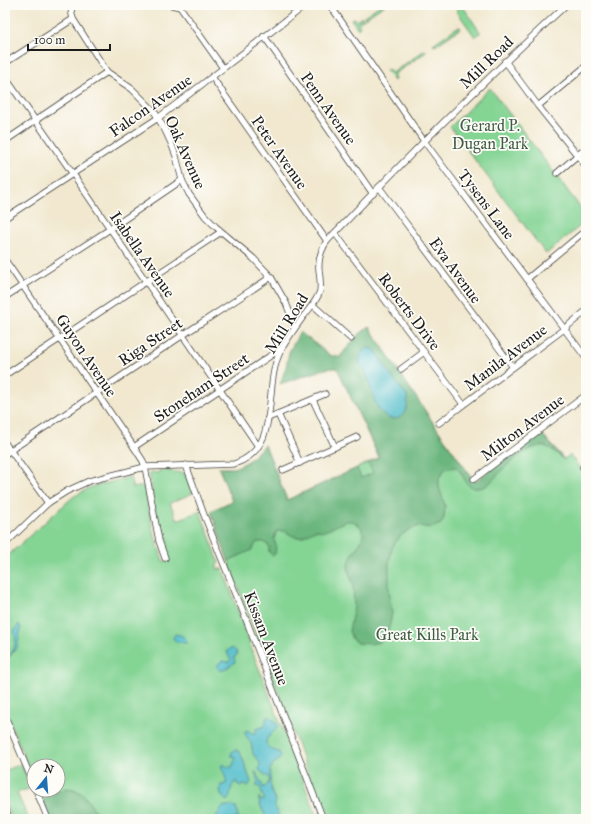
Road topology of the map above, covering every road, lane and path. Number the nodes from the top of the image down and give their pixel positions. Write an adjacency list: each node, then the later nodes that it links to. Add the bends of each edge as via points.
1 (70, 5): 7 (street, Oak Avenue)
2 (172, 5): 6 (street)
3 (306, 5): 8 (street, Falcon Avenue)
4 (330, 5): 20 (street, Tysens Lane)
5 (566, 5): 9 (street, Mill Road)
6 (181, 6): 12 (street)
7 (73, 19): 10 (street); 13 (street, Oak Avenue)
8 (264, 36): 12 (street, Falcon Avenue); 28 (street, Penn Avenue)
9 (505, 61): 16 (street); 20 (street, Mill Road)
10 (5, 63)
11 (586, 66): 16 (street)
12 (223, 68): 15 (street, Falcon Avenue)
13 (107, 72): 17 (street, Oak Avenue, via 132,89); 18 (street)
14 (5, 77): 18 (street, Isabella Avenue)
15 (212, 77): 17 (street, Falcon Avenue); 34 (street, Peter Avenue)
16 (538, 106): 22 (street)
17 (158, 118): 25 (street, Falcon Avenue); 26 (street, Oak Avenue, via 171,143)
18 (35, 120): 19 (street); 25 (street, Isabella Avenue)
19 (5, 141)
20 (424, 141): 27 (street, Mill Road); 37 (street, Tysens Lane)
21 (586, 148): 22 (street)
22 (578, 155): 23 (street); 24 (street)
23 (586, 166)
24 (557, 173)
25 (73, 174): 29 (street, Falcon Avenue); 30 (street, Isabella Avenue)
26 (182, 180): 30 (street); 32 (street, Oak Avenue, via 205,216)
27 (380, 187): 28 (street, Mill Road); 51 (street, Eva Avenue)
28 (373, 194): 33 (street, Mill Road)
29 (5, 218)
30 (110, 229): 38 (street, Isabella Avenue); 39 (street)
31 (586, 230): 37 (street)
32 (221, 232): 36 (street, Oak Avenue, via 253,258); 38 (street)
33 (334, 233): 34 (street, Mill Road); 49 (street, Roberts Drive)
34 (327, 242): 41 (street, Mill Road, via 320,255 321,284)
35 (5, 260): 39 (street, Guyon Avenue)
36 (270, 277): 43 (street, Oak Avenue, via 286,304); 45 (street, Riga Street)
37 (527, 279): 44 (street, Tysens Lane)
38 (146, 282): 45 (street, Isabella Avenue); 46 (street)
39 (23, 286): 40 (street); 46 (street, Guyon Avenue)
40 (5, 297)
41 (313, 305): 43 (street, Mill Road); 47 (street)
42 (586, 311): 44 (street, Manila Avenue)
43 (294, 329): 48 (street, Mill Road)
44 (564, 329): 50 (street, Tysens Lane); 51 (street, Manila Avenue)
45 (183, 335): 54 (street, Isabella Avenue); 55 (street, Riga Street)
46 (60, 339): 53 (street); 55 (street, Guyon Avenue)
47 (351, 339)
48 (282, 348): 54 (street, Stoneham Street); 61 (street, Mill Road, via 274,367)
49 (424, 352): 52 (street); 59 (street, Roberts Drive)
50 (586, 358)
51 (512, 367): 59 (street, Manila Avenue)
52 (401, 369)
53 (5, 376)
54 (220, 389): 65 (street, Isabella Avenue); 67 (street, Stoneham Street)
55 (96, 393): 67 (street, Guyon Avenue); 68 (street, Riga Street)
56 (326, 394): 58 (street)
57 (586, 395): 74 (street, Milton Avenue)
58 (313, 400): 60 (street); 66 (street)
59 (463, 404): 62 (street, Manila Avenue)
60 (278, 414): 61 (street); 70 (street)
61 (268, 418): 65 (street, Mill Road, via 264,436)
62 (439, 423)
63 (357, 437): 66 (street)
64 (5, 443): 68 (street)
65 (258, 446): 71 (street, Mill Road, via 252,455 234,464)
66 (335, 447): 70 (street)
67 (134, 448): 72 (street, Guyon Avenue)
68 (10, 451): 69 (street, Riga Street); 75 (street)
69 (5, 454)
70 (300, 463): 73 (street)
71 (186, 465): 72 (street, Mill Road); 84 (street, Kissam Avenue)
72 (145, 467): 75 (street, Mill Road, via 89,481); 77 (street, Guyon Avenue, via 159,541)
73 (283, 470)
74 (474, 479)
75 (48, 503): 76 (street, Mill Road)
76 (5, 544)
77 (165, 558)
78 (5, 716): 79 (street)
79 (26, 766)
80 (39, 798): 83 (street)
81 (5, 810): 82 (street)
82 (9, 819)
83 (48, 819)
84 (323, 819)

